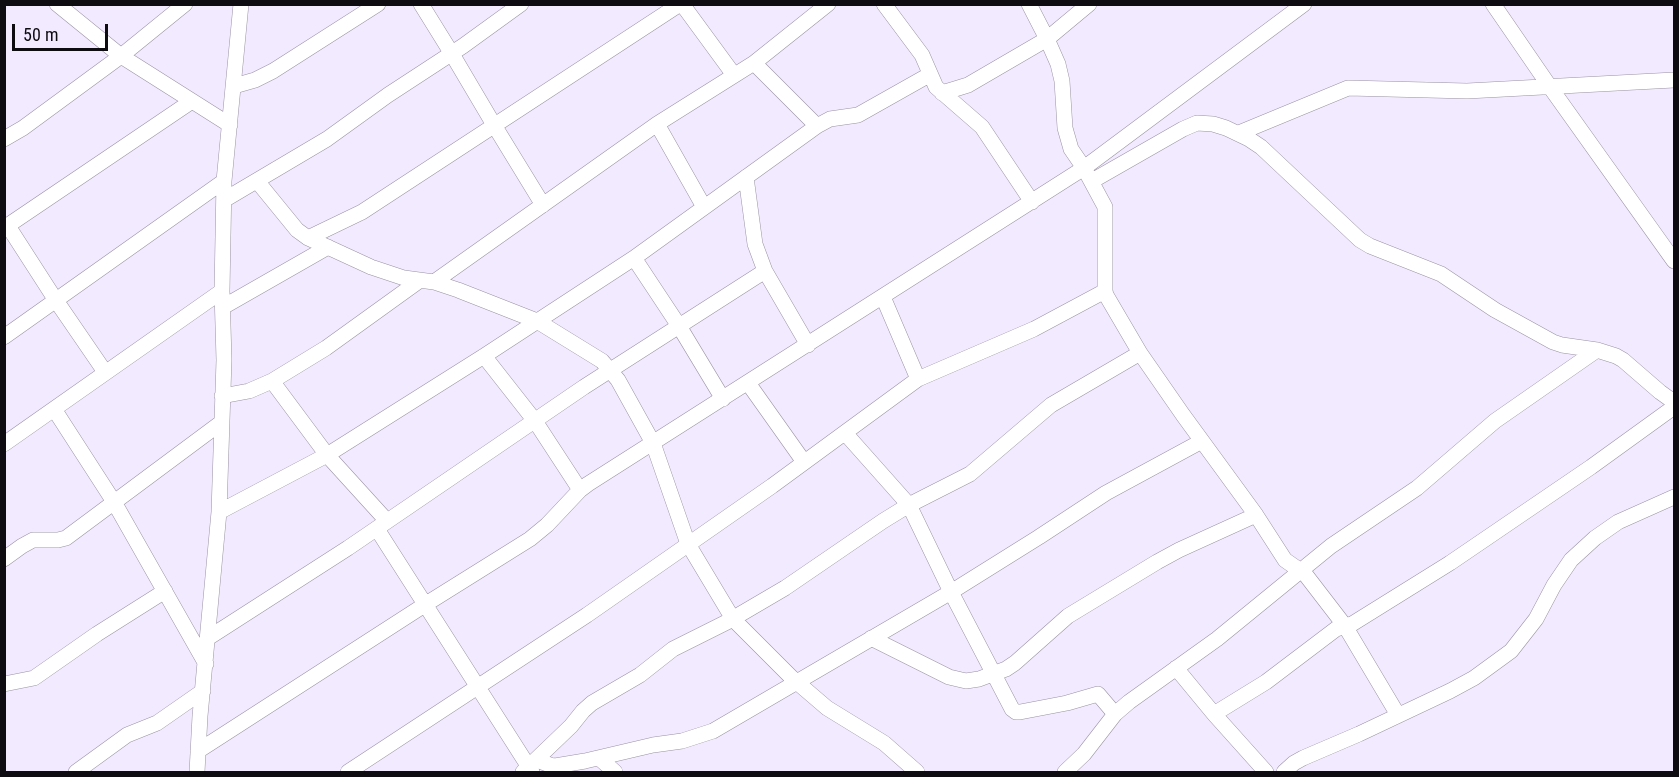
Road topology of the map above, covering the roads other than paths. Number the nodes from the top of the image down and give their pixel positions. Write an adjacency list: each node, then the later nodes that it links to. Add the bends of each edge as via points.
1 (185, 4): 16 (street)
2 (241, 4): 21 (street)
3 (378, 4): 21 (street, via 273,71)
4 (421, 4): 15 (street)
5 (521, 4): 15 (street)
6 (681, 4): 18 (street); 27 (street)
7 (828, 4): 17 (street)
8 (884, 4): 19 (street, via 922,55)
9 (1029, 4): 14 (street)
10 (1089, 4): 14 (street)
11 (1304, 4): 31 (street)
12 (1493, 4): 22 (street)
13 (61, 6): 16 (street)
14 (1047, 39): 23 (street, via 968,85); 31 (street, via 1062,81 1068,141)
15 (452, 54): 27 (street); 34 (street)
16 (121, 56): 24 (street); 30 (street)
17 (754, 63): 18 (street); 28 (street)
18 (734, 75): 25 (street)
19 (929, 75): 23 (street); 28 (street, via 858,115 830,119)
20 (1674, 80): 22 (street)
21 (234, 86): 26 (street)
22 (1550, 87): 29 (street, via 1467,91 1348,88); 43 (street)
23 (942, 93): 36 (street, via 982,127)
24 (192, 101): 26 (street); 39 (street)
25 (657, 124): 37 (street); 38 (street)
26 (230, 125): 33 (street)
27 (494, 125): 37 (street); 40 (street, via 362,212)
28 (817, 126): 32 (street)
29 (1239, 133): 31 (street, via 1197,123); 55 (street, via 1261,147 1360,240 1441,273 1495,310 1553,342)
30 (4, 139)
31 (1088, 175): 36 (street); 47 (street, via 1105,207)
32 (746, 177): 38 (street); 44 (street, via 755,244)
33 (224, 181): 35 (street); 49 (street)
34 (257, 182): 35 (street); 40 (street)
35 (224, 200): 46 (street)
36 (1032, 202): 48 (street)
37 (543, 205): 45 (street)
38 (705, 207): 42 (street)
39 (6, 227): 49 (street)
40 (308, 238): 41 (street)
41 (328, 247): 45 (street, via 371,267); 50 (street)
42 (634, 258): 51 (street); 52 (street)
43 (1674, 261)
44 (765, 271): 52 (street); 54 (street)
45 (426, 282): 51 (street, via 473,295); 61 (street)
46 (222, 291): 50 (street); 59 (street)
47 (1105, 291): 56 (street); 60 (street, via 1034,329)
48 (883, 297): 54 (street); 60 (street)
49 (55, 299): 53 (street); 59 (street)
50 (223, 307): 63 (street)
51 (537, 321): 57 (street); 58 (street)
52 (679, 326): 58 (street); 64 (street)
53 (4, 337)
54 (808, 345): 62 (street)
55 (1597, 350): 65 (street, via 1623,360); 85 (street, via 1495,421 1417,489 1330,546)
56 (1140, 353): 71 (street); 79 (street, via 1051,405 970,474)
57 (484, 356): 68 (street); 74 (street)
58 (610, 370): 68 (street); 72 (street)
59 (105, 372): 67 (street)
60 (918, 380): 70 (street)
61 (272, 381): 63 (street); 74 (street)
62 (748, 383): 64 (street); 75 (street)
63 (222, 396): 69 (street)
64 (723, 399): 72 (street)
65 (1674, 402)
66 (1674, 407): 90 (street, via 1450,563)
67 (54, 409): 73 (street); 78 (street)
68 (535, 421): 76 (street); 82 (street)
69 (222, 422): 78 (street); 80 (street)
70 (845, 433): 75 (street); 79 (street)
71 (1202, 441): 81 (street); 87 (street, via 1106,493)
72 (653, 443): 76 (street); 83 (street)
73 (4, 444)
74 (327, 455): 80 (street); 82 (street)
75 (804, 462): 83 (street)
76 (580, 490): 88 (street, via 530,539)
77 (1674, 497): 102 (street, via 1618,522 1571,560 1536,619 1511,651 1474,678)
78 (114, 502): 84 (street, via 66,538 33,540); 86 (street)
79 (909, 505): 87 (street); 89 (street)
80 (219, 512): 91 (street)
81 (1256, 515): 85 (street, via 1285,560); 95 (street, via 1144,570 1068,616 1015,663)
82 (382, 525): 88 (street); 91 (street)
83 (688, 544): 89 (street); 98 (street)
84 (4, 559)
85 (1300, 571): 90 (street); 94 (street)
86 (165, 591): 93 (street); 97 (street, via 34,678)
87 (951, 592): 92 (street); 95 (street)
88 (426, 604): 98 (street); 103 (street)
89 (733, 619): 96 (street); 105 (street, via 673,649 640,675 592,703)
90 (1345, 626): 101 (street); 102 (street)
91 (208, 638): 93 (street)
92 (871, 638): 95 (street, via 949,677 973,681); 96 (street)
93 (206, 664): 99 (street)
94 (1176, 668): 100 (street); 101 (street)
95 (993, 674): 100 (street, via 1016,712 1098,694)
96 (796, 682): 104 (street, via 707,734); 110 (street, via 838,716 884,743)
97 (4, 684)
98 (477, 687): 105 (street); 108 (street)
99 (203, 691): 103 (street); 106 (street, via 157,723 127,735)
100 (1115, 714): 111 (street)
101 (1214, 714): 112 (street)
102 (1398, 716): 113 (street, via 1303,758)
103 (198, 750): 107 (street)
104 (599, 758): 105 (street); 109 (street)
105 (530, 768)
106 (76, 772)
107 (197, 772)
108 (348, 772)
109 (615, 772)
110 (917, 772)
111 (1065, 772)
112 (1266, 772)
113 (1284, 772)

